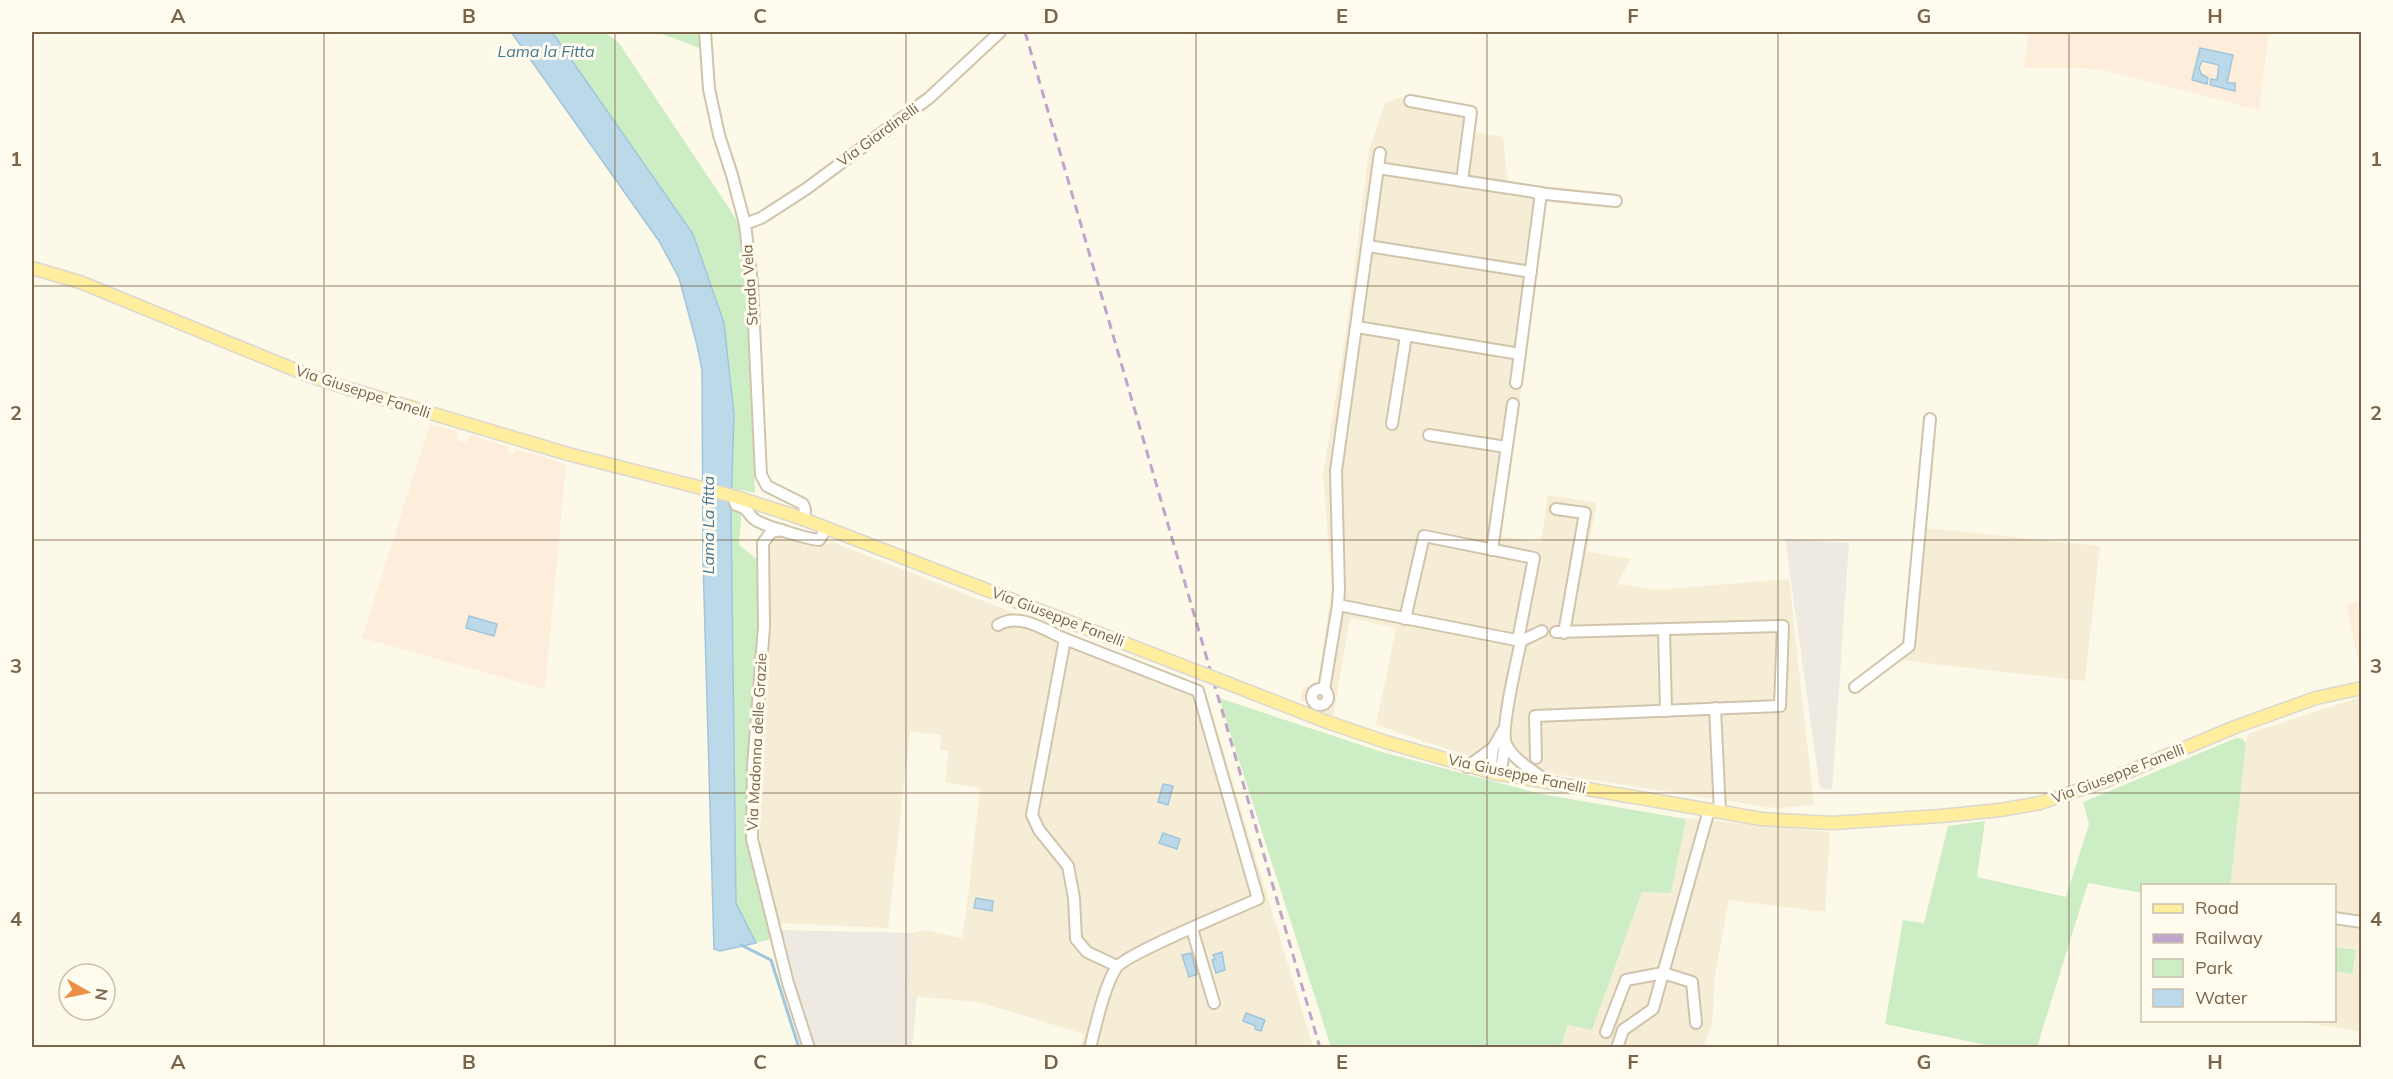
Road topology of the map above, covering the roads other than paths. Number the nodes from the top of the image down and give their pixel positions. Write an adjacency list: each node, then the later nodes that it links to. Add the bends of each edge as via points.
1 (705, 32): 9 (street, Strada Vela, via 709,89)
2 (1000, 32): 9 (street, Via Giardinelli, via 929,98 806,189 761,218)
3 (1410, 101): 6 (street, via 1471,112)
4 (1380, 153): 5 (street)
5 (1378, 168): 6 (street); 7 (street); 10 (street)
6 (1462, 181): 7 (street)
7 (1541, 194): 8 (street); 12 (street)
8 (1616, 201)
9 (744, 224): 24 (street, Strada Vela, via 752,283 761,476 767,486 803,504)
10 (1368, 246): 12 (street); 13 (street)
11 (32, 268): 22 (main road, Via Giuseppe Fanelli, via 80,282 343,387 568,454)
12 (1531, 272): 15 (street)
13 (1357, 327): 14 (street); 28 (street, via 1336,471)
14 (1406, 336): 15 (street); 19 (street)
15 (1520, 354): 16 (street)
16 (1516, 383)
17 (1513, 404): 21 (street)
18 (1930, 419): 36 (street, via 1909,646)
19 (1392, 424)
20 (1429, 435): 21 (street)
21 (1506, 447): 27 (street)
22 (733, 496): 24 (main road, Via Giuseppe Fanelli); 26 (street, via 736,505 748,510 755,520)
23 (1556, 509): 31 (street, via 1586,513 1560,632)
24 (804, 520): 25 (main road, Via Giuseppe Fanelli)
25 (827, 528): 26 (street, via 819,540); 46 (main road, Via Giuseppe Fanelli, bridge, via 1337,726)
26 (782, 530): 58 (street, Via Madonna delle Grazie, via 771,532 763,543 764,627 753,766 752,839 785,973)
27 (1492, 550): 29 (street, via 1424,536); 34 (street, via 1534,558)
28 (1338, 604): 29 (street); 38 (street)
29 (1405, 619): 34 (street)
30 (998, 625): 33 (street, via 1017,619)
31 (1664, 630): 40 (street, via 1783,626 1780,706); 41 (street)
32 (1542, 631): 34 (street)
33 (1065, 639): 52 (street, via 1198,691 1258,899); 53 (street, via 1032,815 1068,866 1076,939 1087,952)
34 (1519, 641): 42 (street)
35 (2361, 680): 39 (main road, Via Giuseppe Fanelli)
36 (1855, 687)
37 (2361, 688): 39 (main road, Via Giuseppe Fanelli)
38 (1324, 690)
39 (2325, 696): 49 (main road, Via Giuseppe Fanelli, via 2040,803 1953,815 1833,823)
40 (1715, 708): 41 (street); 49 (street)
41 (1666, 711): 45 (street, via 1534,716)
42 (1504, 729): 43 (street); 44 (street)
43 (1505, 744): 47 (street, via 1502,764); 48 (street)
44 (1493, 748): 46 (street); 47 (street)
45 (1536, 758)
46 (1467, 767): 47 (main road, Via Giuseppe Fanelli)
47 (1494, 773): 48 (main road, Via Giuseppe Fanelli)
48 (1548, 782): 49 (main road, Via Giuseppe Fanelli)
49 (1715, 811): 54 (street)
50 (2336, 918): 51 (street)
51 (2361, 922)
52 (1192, 929): 53 (street); 55 (street)
53 (1117, 966): 59 (street)
54 (1663, 973): 56 (street, via 1692,982); 57 (street, via 1626,980); 60 (street, via 1653,1009 1623,1030)
55 (1215, 1003)
56 (1696, 1023)
57 (1606, 1032)
58 (809, 1047)
59 (1090, 1047)
60 (1617, 1047)

